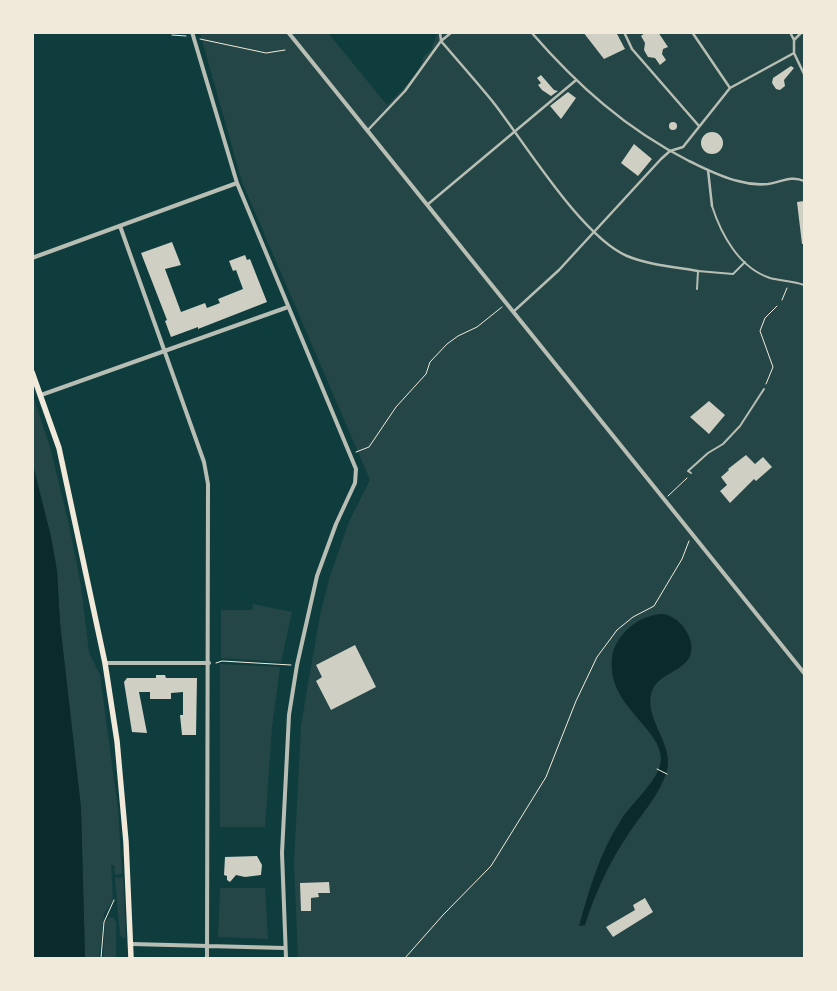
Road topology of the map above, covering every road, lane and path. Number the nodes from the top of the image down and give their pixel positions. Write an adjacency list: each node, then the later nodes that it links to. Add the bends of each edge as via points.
1 (192, 32): 11 (street)
2 (288, 32): 20 (street)
3 (440, 32): 13 (street)
4 (452, 32): 13 (street)
5 (531, 32): 17 (street)
6 (624, 32): 19 (street, via 632,49)
7 (692, 32): 18 (street)
8 (790, 32): 12 (street)
9 (802, 32): 12 (street)
10 (172, 35): 11 (path)
11 (194, 38): 14 (path, via 266,53); 25 (street)
12 (794, 40): 15 (street)
13 (441, 41): 20 (street, via 405,91); 21 (street)
14 (284, 50)
15 (794, 53): 16 (street); 18 (street)
16 (804, 74)
17 (575, 81): 21 (street); 22 (street, via 642,135)
18 (730, 88): 19 (street)
19 (699, 126): 22 (street, via 683,147)
20 (367, 131): 26 (street)
21 (514, 131): 26 (street); 29 (street)
22 (670, 151): 23 (street); 29 (street)
23 (708, 170): 24 (street, via 736,181 758,184 795,178); 27 (street)
24 (804, 181)
25 (237, 183): 28 (street); 39 (street)
26 (427, 205): 37 (street)
27 (712, 206): 31 (lane, via 730,246)
28 (120, 226): 30 (street); 41 (street)
29 (594, 232): 32 (street, via 627,256); 40 (street, via 554,276)
30 (32, 258)
31 (745, 262): 32 (lane, via 734,274); 33 (lane, via 769,278)
32 (698, 271): 35 (lane)
33 (790, 282): 34 (lane); 36 (path)
34 (804, 285)
35 (698, 289)
36 (782, 300)
37 (506, 304): 40 (street); 45 (path, via 477,327 447,344 430,362 426,374 396,407 369,447)
38 (777, 306): 43 (path, via 765,318 760,331 773,367)
39 (288, 307): 41 (street); 45 (street)
40 (513, 312): 47 (street)
41 (164, 351): 44 (street); 50 (street, via 204,462 208,484)
42 (32, 372): 44 (main road)
43 (764, 389): 46 (lane, via 740,426 688,471)
44 (41, 395): 49 (main road, via 59,448)
45 (350, 454): 51 (street, via 356,470 355,483 317,576)
46 (691, 473): 47 (path)
47 (665, 500): 48 (street)
48 (691, 533): 52 (street); 63 (path, via 682,559 654,606 633,616 617,630 597,657 546,777 492,866)
49 (105, 663): 50 (street); 56 (main road, via 117,741)
50 (211, 664): 51 (path, via 222,661); 57 (street)
51 (297, 665): 58 (street, via 284,775)
52 (804, 673)
53 (657, 769): 54 (path)
54 (667, 774)
55 (114, 900): 59 (path, via 104,922)
56 (132, 944): 57 (street); 60 (main road)
57 (207, 947): 58 (street); 61 (street)
58 (284, 948): 62 (street)
59 (101, 958)
60 (131, 958)
61 (207, 958)
62 (286, 958)
63 (405, 958)

